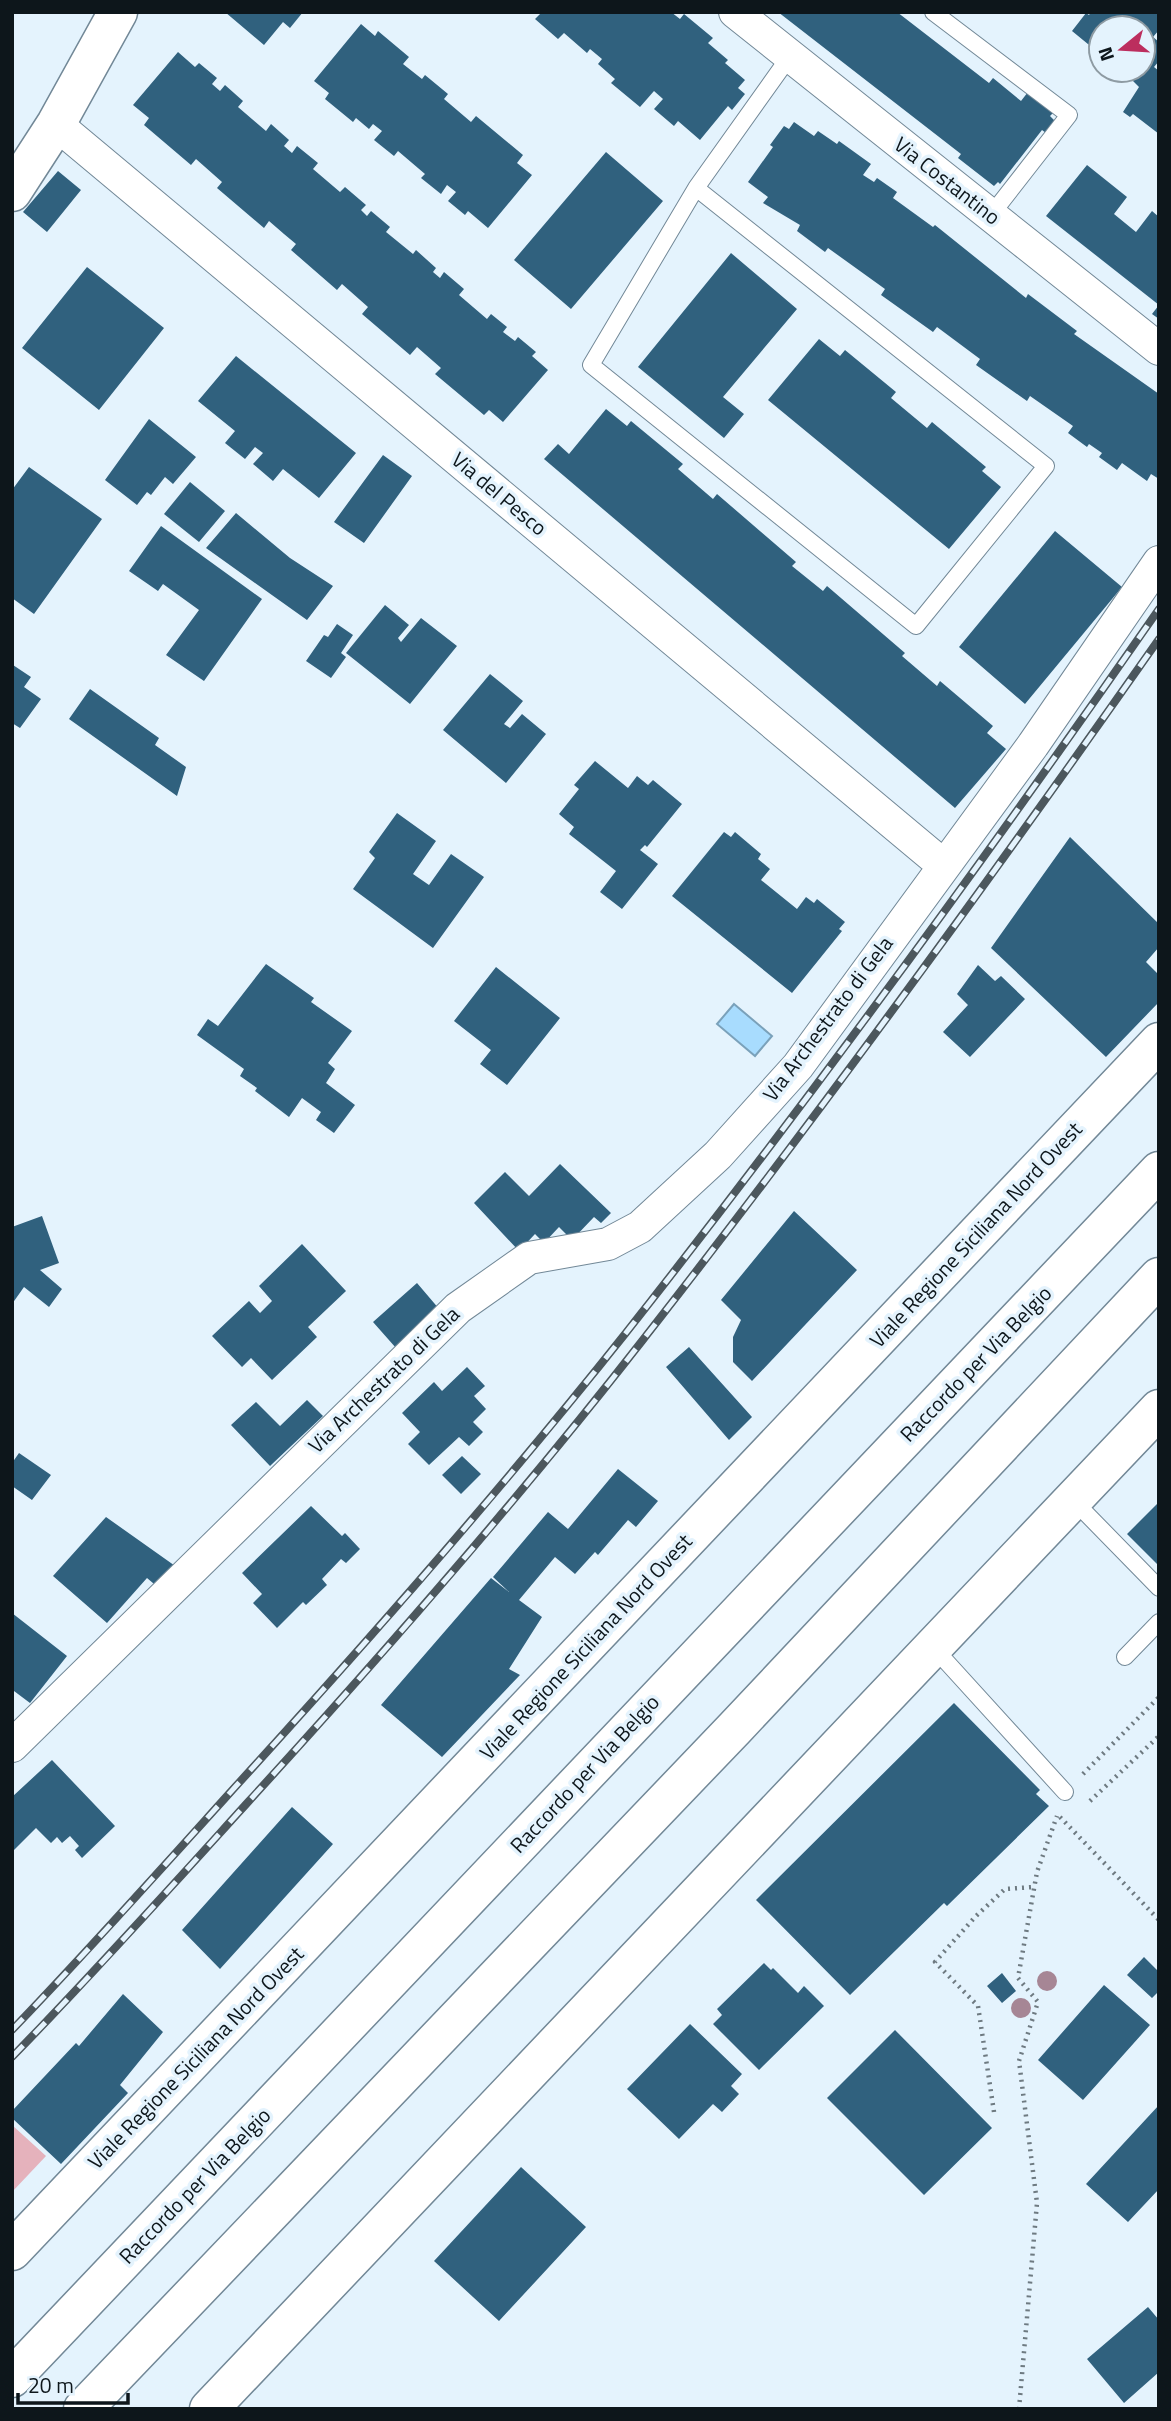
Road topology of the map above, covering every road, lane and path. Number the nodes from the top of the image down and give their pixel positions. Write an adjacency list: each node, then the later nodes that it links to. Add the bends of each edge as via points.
1 (118, 12): 5 (main road)
2 (735, 12): 4 (street, Via Costantino)
3 (933, 12): 8 (lane, via 1069,115)
4 (790, 56): 6 (lane); 8 (street, Via Costantino)
5 (56, 124): 7 (main road); 11 (street, Via del Pesco)
6 (696, 188): 6 (lane, via 1046,466 916,626 591,365)
7 (12, 192)
8 (990, 215): 9 (street, Via Costantino)
9 (1159, 349)
10 (1159, 562): 11 (street, Via Archestrato di Gela)
11 (943, 865): 23 (street, Via Archestrato di Gela, via 798,1066 718,1155 640,1227 608,1244 529,1258 458,1308)
12 (1159, 1042): 31 (main road, Viale Regione Siciliana Nord Ovest)
13 (1159, 1171): 32 (main road, Raccordo per Via Belgio)
14 (1159, 1277): 33 (main road)
15 (1159, 1409): 16 (main road)
16 (1073, 1500): 17 (lane); 19 (main road)
17 (1159, 1588)
18 (1159, 1622): 20 (lane)
19 (933, 1647): 24 (lane); 34 (main road)
20 (1125, 1657)
21 (1159, 1697): 24 (path)
22 (1159, 1736): 25 (path)
23 (12, 1746)
24 (1065, 1792)
25 (1083, 1809)
26 (1075, 1817): 27 (path)
27 (1068, 1825): 28 (path, via 1057,1814); 29 (path)
28 (1034, 1887): 30 (path, via 1005,1889 935,1962 978,2006); 35 (path, via 1018,1978 1038,2002 1019,2061 1037,2203)
29 (1159, 1920)
30 (994, 2112)
31 (12, 2250)
32 (12, 2378)
33 (83, 2409)
34 (209, 2409)
35 (1019, 2409)

